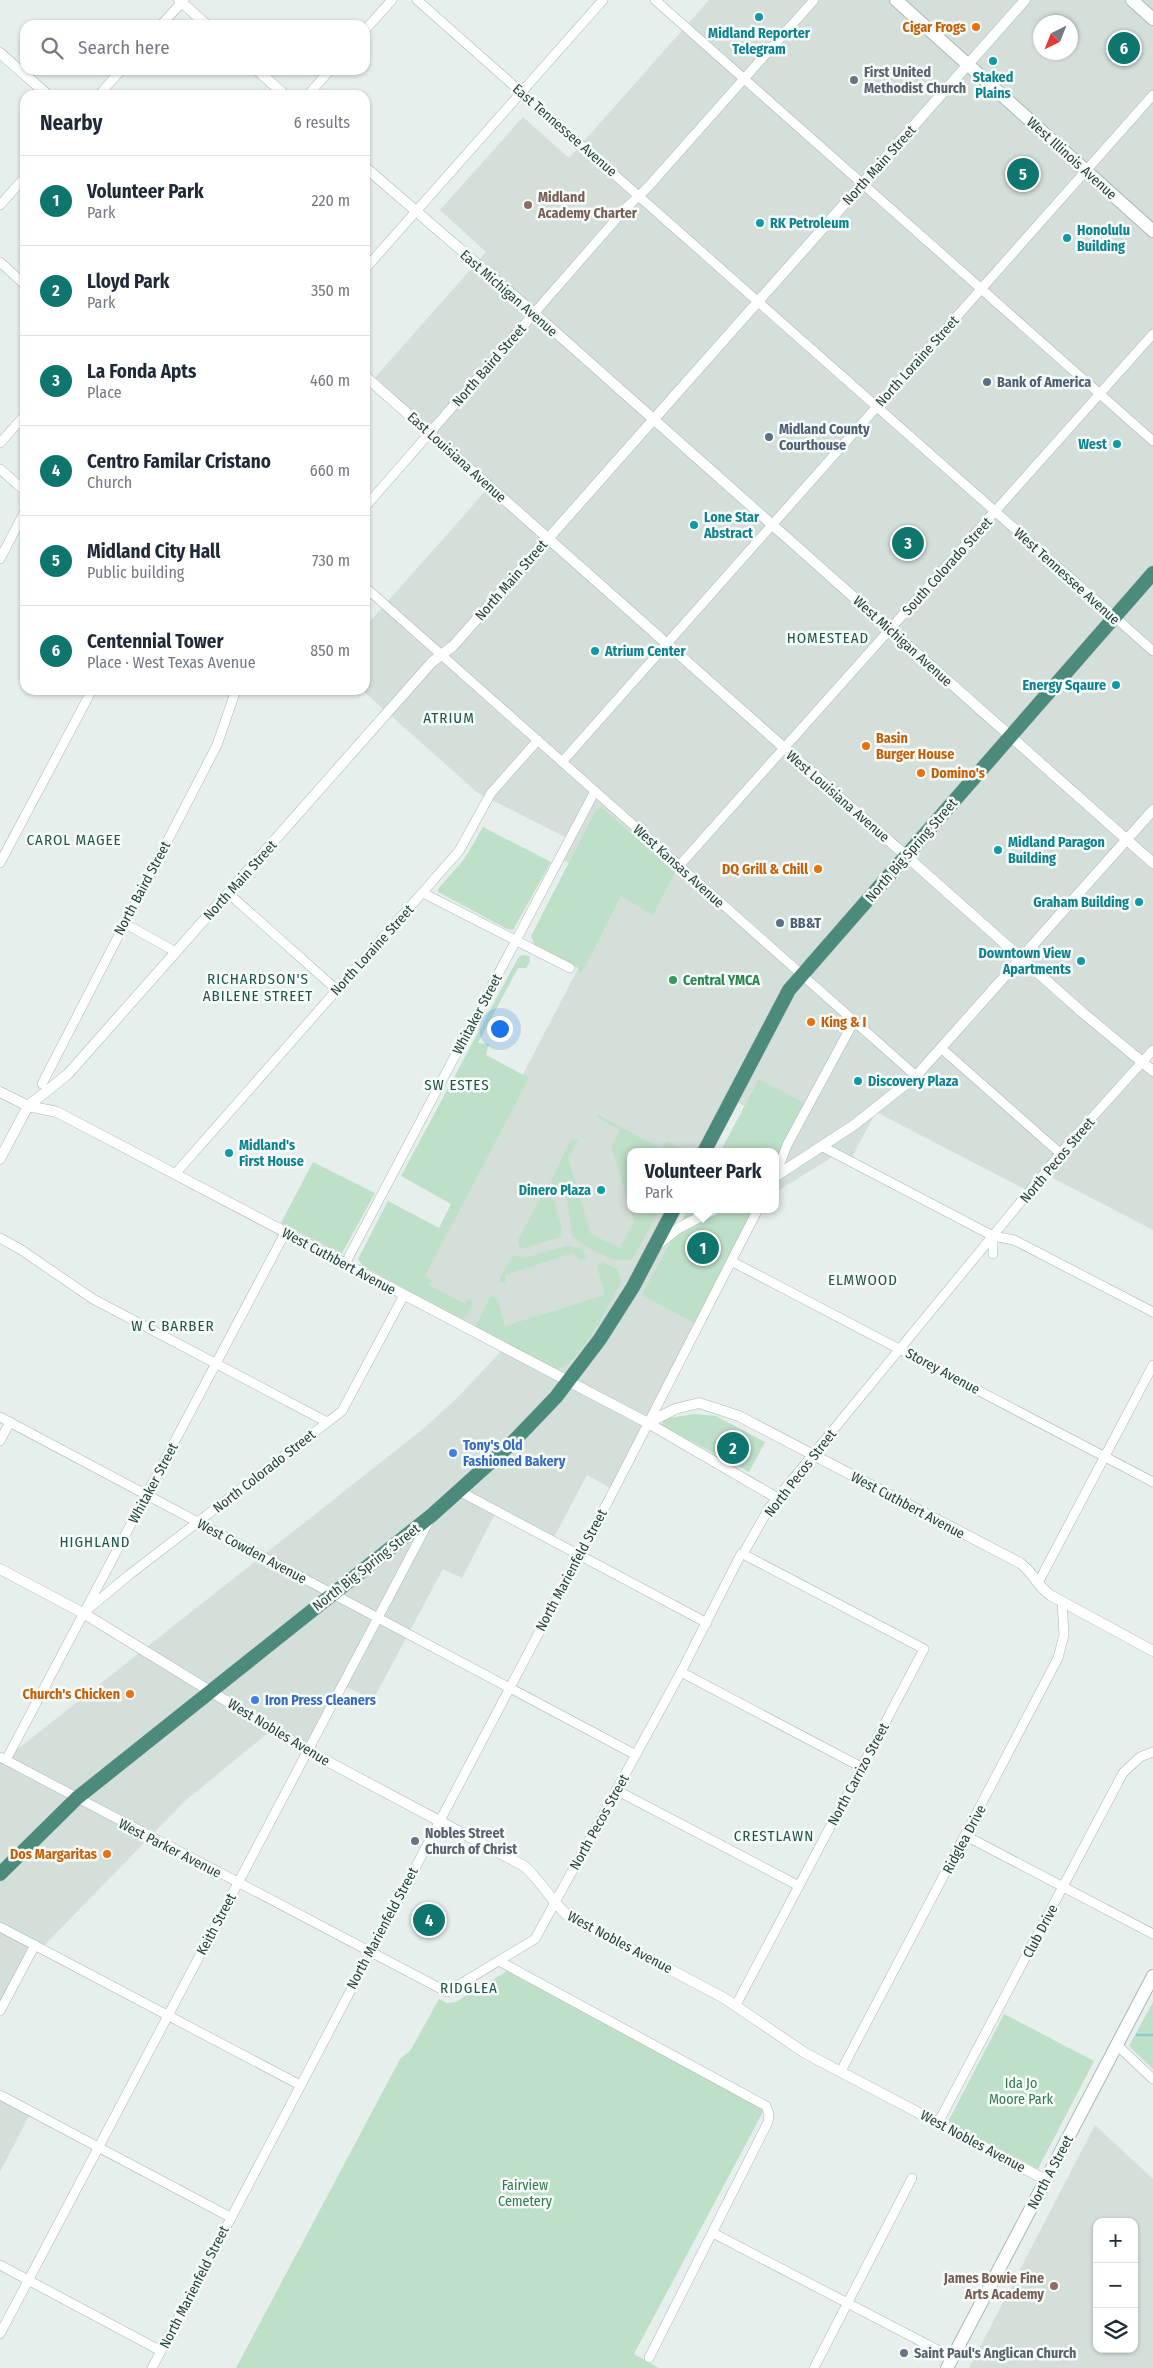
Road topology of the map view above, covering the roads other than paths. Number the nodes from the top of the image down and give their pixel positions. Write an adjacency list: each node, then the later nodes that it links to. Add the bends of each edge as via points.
1 (392, 0): 13 (street)
2 (417, 0): 26 (street, East Tennessee Avenue)
3 (603, 0): 26 (street)
4 (655, 0): 21 (street)
5 (814, 0): 21 (street, North Baird Street)
6 (896, 0): 15 (main road, West Illinois Avenue)
7 (1025, 0): 15 (street, North Main Street)
8 (1132, 0): 10 (main road)
9 (182, 1): 11 (street); 12 (street)
10 (1153, 19)
11 (166, 20)
12 (202, 20)
13 (370, 24)
14 (0, 53): 16 (street)
15 (969, 64): 28 (main road, West Illinois Avenue); 31 (street, North Main Street)
16 (20, 70)
17 (25, 75): 22 (street)
18 (117, 75): 23 (street)
19 (263, 75): 24 (street)
20 (326, 75): 25 (street)
21 (744, 79): 31 (street); 32 (street, North Baird Street)
22 (42, 90)
23 (103, 90)
24 (279, 90)
25 (312, 90)
26 (522, 92): 32 (street, East Tennessee Avenue); 34 (street)
27 (1153, 95): 28 (street, North Loraine Street)
28 (1086, 171): 35 (main road, West Illinois Avenue); 39 (street, North Loraine Street)
29 (370, 172): 34 (street, East Michigan Avenue)
30 (20, 183): 33 (street)
31 (862, 184): 39 (street); 40 (street, North Main Street)
32 (639, 196): 40 (street, East Tennessee Avenue); 41 (street, North Baird Street)
33 (0, 205)
34 (415, 212): 37 (street); 41 (street, East Michigan Avenue)
35 (1153, 231)
36 (0, 262): 38 (street)
37 (370, 263)
38 (20, 280)
39 (981, 289): 44 (street); 45 (street, North Loraine Street)
40 (757, 301): 45 (street, West Tennessee Avenue); 46 (street, North Main Street)
41 (534, 313): 46 (street, East Michigan Avenue); 48 (street, North Baird Street)
42 (1153, 334): 44 (street, South Colorado Street)
43 (370, 380): 48 (street, East Louisiana Avenue)
44 (1100, 394): 49 (street); 54 (street, South Colorado Street)
45 (876, 407): 54 (street, West Tennessee Avenue); 56 (street, North Loraine Street)
46 (653, 420): 56 (street, West Michigan Avenue); 57 (street, North Main Street)
47 (20, 421): 50 (street)
48 (430, 433): 53 (street, North Baird Street); 57 (street, East Louisiana Avenue)
49 (1153, 441)
50 (0, 443)
51 (0, 469): 52 (street)
52 (20, 487)
53 (370, 501)
54 (995, 512): 61 (street, West Tennessee Avenue); 62 (street, South Colorado Street)
55 (20, 521): 58 (street)
56 (772, 524): 62 (street, West Michigan Avenue); 63 (street, North Loraine Street)
57 (548, 538): 63 (street, West Louisiana Avenue); 65 (street, North Main Street)
58 (0, 559)
59 (1153, 573): 61 (highway, North Big Spring Street)
60 (370, 591): 65 (street, West Kansas Avenue)
61 (1114, 617): 64 (street, West Tennessee Avenue); 68 (highway, North Big Spring Street)
62 (890, 630): 68 (street, West Michigan Avenue); 70 (street, South Colorado Street)
63 (667, 643): 70 (street, West Louisiana Avenue); 71 (street, North Loraine Street)
64 (1153, 651)
65 (442, 655): 69 (street, West Kansas Avenue); 79 (street, North Main Street, via 432,662)
66 (89, 695): 76 (street)
67 (234, 695): 81 (street, North Baird Street, via 217,745)
68 (1010, 736): 74 (street, West Michigan Avenue); 75 (highway, North Big Spring Street)
69 (538, 740): 71 (street, West Kansas Avenue); 80 (street, North Loraine Street, via 490,793 459,851)
70 (785, 749): 75 (street, West Louisiana Avenue); 78 (street, South Colorado Street)
71 (562, 762): 72 (street, West Kansas Avenue)
72 (595, 791): 78 (street, West Kansas Avenue); 82 (street, Whitaker Street)
73 (1153, 810): 74 (street)
74 (1126, 839): 77 (street, West Michigan Avenue); 84 (street)
75 (906, 855): 84 (street, West Louisiana Avenue); 86 (highway, North Big Spring Street)
76 (0, 863)
77 (1153, 863)
78 (680, 866): 86 (street, West Kansas Avenue)
79 (228, 893): 83 (street, North Main Street); 87 (street)
80 (423, 893): 82 (street); 87 (street, North Loraine Street)
81 (124, 923): 83 (street); 94 (street, North Baird Street)
82 (515, 941): 85 (street); 113 (street, Whitaker Street)
83 (176, 952): 96 (street, North Main Street, via 68,1074)
84 (1021, 958): 89 (street); 91 (street, West Louisiana Avenue)
85 (570, 968)
86 (802, 975): 88 (street, West Kansas Avenue); 98 (highway, North Big Spring Street, via 788,990)
87 (337, 990): 103 (street, North Loraine Street)
88 (854, 1021): 93 (street, West Kansas Avenue); 101 (street, via 787,1145)
89 (941, 1048): 93 (street); 99 (street)
90 (1153, 1050): 91 (street, North Pecos Street)
91 (1142, 1062): 92 (street, West Louisiana Avenue); 99 (street, North Pecos Street)
92 (1153, 1071)
93 (916, 1076): 97 (street, via 871,1114)
94 (42, 1084)
95 (0, 1092): 96 (street, West Cuthbert Avenue)
96 (28, 1106): 100 (street, North Main Street); 103 (street, West Cuthbert Avenue, via 57,1112)
97 (822, 1147): 102 (street); 108 (street)
98 (706, 1148)
99 (1061, 1154): 108 (street, North Pecos Street)
100 (0, 1158)
101 (779, 1167)
102 (779, 1173)
103 (175, 1174): 107 (street, West Cuthbert Avenue)
104 (672, 1213): 110 (highway, North Big Spring Street)
105 (707, 1213): 110 (street, via 677,1229)
106 (756, 1213): 112 (street, North Marienfeld Street)
107 (285, 1233): 113 (street, West Cuthbert Avenue); 117 (street, Whitaker Street)
108 (993, 1236): 111 (street); 115 (street, via 1014,1240); 116 (street, North Pecos Street)
109 (0, 1238): 117 (street, via 20,1248 93,1299)
110 (654, 1248): 119 (highway, North Big Spring Street, via 600,1339)
111 (993, 1254)
112 (732, 1262): 116 (street, Storey Avenue); 123 (street, North Marienfeld Street)
113 (345, 1264): 114 (street, West Cuthbert Avenue)
114 (404, 1295): 119 (street, West Cuthbert Avenue); 122 (street, North Colorado Street, via 342,1410)
115 (1153, 1312)
116 (900, 1349): 125 (street, North Pecos Street); 126 (street, Storey Avenue)
117 (216, 1364): 122 (street); 129 (street, Whitaker Street)
118 (1153, 1366): 126 (street)
119 (569, 1382): 123 (street, West Cuthbert Avenue); 128 (highway, North Big Spring Street, via 513,1442)
120 (0, 1417): 121 (street, West Cowden Avenue)
121 (10, 1422): 124 (street); 129 (street, West Cowden Avenue)
122 (327, 1422): 132 (street, North Colorado Street)
123 (648, 1423): 125 (street, West Cuthbert Avenue, via 675,1408 699,1403 738,1416); 130 (street, West Cuthbert Avenue); 134 (street, North Marienfeld Street)
124 (0, 1441)
125 (813, 1455): 130 (street, North Pecos Street); 136 (street, West Cuthbert Avenue, via 1020,1563)
126 (1105, 1457): 127 (street, Storey Avenue); 136 (street)
127 (1153, 1482)
128 (459, 1491): 131 (highway, North Big Spring Street); 134 (street)
129 (147, 1495): 132 (street, West Cowden Avenue); 139 (street, Whitaker Street)
130 (778, 1498): 133 (street, North Pecos Street, via 769,1508)
131 (432, 1515): 137 (highway, North Big Spring Street); 140 (street, Keith Street)
132 (198, 1522): 137 (street, West Cowden Avenue); 139 (street, North Colorado Street)
133 (744, 1554): 141 (street, North Pecos Street, via 740,1554); 150 (street, North Carrizo Street, via 924,1649)
134 (579, 1555): 141 (street); 144 (street, North Marienfeld Street)
135 (0, 1569): 139 (street, West Nobles Avenue)
136 (1038, 1583): 138 (street, West Cuthbert Avenue, via 1046,1593)
137 (332, 1594): 140 (street, West Cowden Avenue); 145 (highway, North Big Spring Street)
138 (1062, 1602): 142 (street, West Cuthbert Avenue); 154 (street, Ridglea Drive, via 1064,1634 1058,1658)
139 (83, 1613): 145 (street, West Nobles Avenue); 149 (street, Whitaker Street)
140 (378, 1618): 144 (street, West Cowden Avenue); 146 (street, Keith Street)
141 (706, 1623): 143 (street, North Pecos Street)
142 (1153, 1651)
143 (681, 1672): 148 (street, North Pecos Street); 150 (street)
144 (509, 1688): 148 (street, West Cowden Avenue); 153 (street, North Marienfeld Street)
145 (210, 1691): 146 (street, West Nobles Avenue); 152 (highway, North Big Spring Street)
146 (308, 1751): 153 (street, West Nobles Avenue); 156 (street, Keith Street)
147 (1153, 1752): 158 (street, Club Drive, via 1140,1757 1123,1773)
148 (636, 1755): 151 (street, North Pecos Street)
149 (3, 1759): 152 (street, West Parker Avenue)
150 (861, 1767): 157 (street, North Carrizo Street)
151 (616, 1790): 157 (street); 159 (street, North Pecos Street)
152 (77, 1798): 155 (highway, North Big Spring Street); 156 (street, West Parker Avenue)
153 (439, 1820): 159 (street, West Nobles Avenue, via 524,1866 539,1880); 163 (street, North Marienfeld Street)
154 (966, 1836): 158 (street); 171 (street, Ridglea Drive)
155 (0, 1874)
156 (238, 1883): 163 (street, West Parker Avenue); 169 (street, Keith Street)
157 (798, 1886): 167 (street, North Carrizo Street)
158 (1063, 1886): 161 (street); 175 (street, Club Drive)
159 (555, 1904): 164 (street, North Pecos Street, via 535,1939); 167 (street, West Nobles Avenue, via 567,1915)
160 (0, 1927): 162 (street)
161 (1153, 1934)
162 (35, 1945): 168 (street); 169 (street)
163 (370, 1952): 166 (street, West Parker Avenue); 173 (street, North Marienfeld Street)
164 (499, 1961): 166 (street, North Pecos Street); 180 (street, via 766,2106 768,2122)
165 (1153, 1976): 170 (main road, North A Street)
166 (447, 1992)
167 (736, 2005): 171 (street, West Nobles Avenue, via 805,2053)
168 (0, 2012)
169 (168, 2016): 173 (street); 176 (street, Keith Street)
170 (1117, 2045): 172 (street); 178 (main road, North A Street)
171 (841, 2071): 175 (street, West Nobles Avenue)
172 (1153, 2079)
173 (300, 2085): 179 (street, North Marienfeld Street)
174 (0, 2095): 176 (street)
175 (938, 2123): 178 (street, West Nobles Avenue)
176 (99, 2148): 179 (street); 182 (street, Keith Street)
177 (912, 2178): 183 (street)
178 (1046, 2180): 187 (main road, North A Street)
179 (230, 2217): 185 (street, North Marienfeld Street)
180 (713, 2233): 183 (street); 186 (street)
181 (0, 2265): 182 (street)
182 (29, 2280): 184 (street, Keith Street); 185 (street)
183 (847, 2303): 187 (street); 189 (street)
184 (0, 2334)
185 (161, 2350): 188 (street, North Marienfeld Street)
186 (649, 2358)
187 (950, 2363)
188 (152, 2368)
189 (814, 2368)

